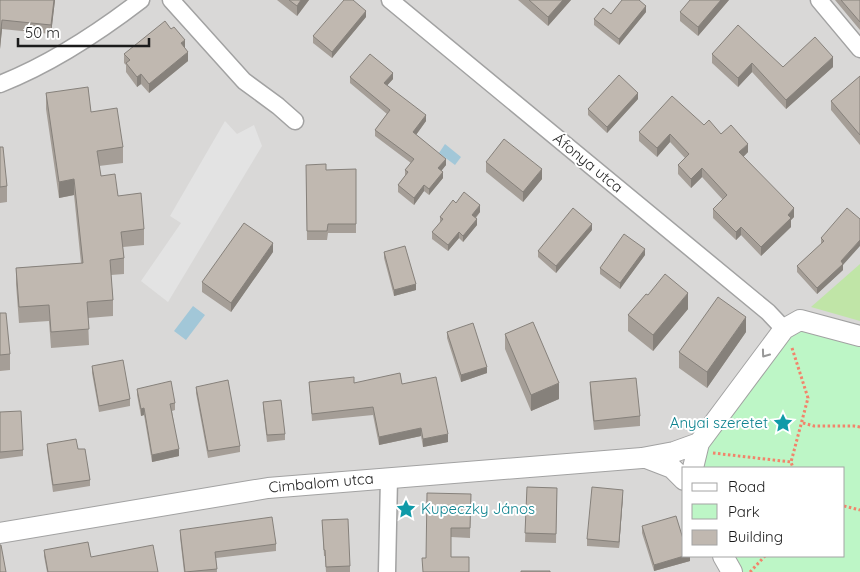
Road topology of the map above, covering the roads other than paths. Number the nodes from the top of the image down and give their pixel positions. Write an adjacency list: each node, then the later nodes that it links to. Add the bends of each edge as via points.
1 (141, 0): 6 (street, via 62,54)
2 (171, 0): 7 (street, via 244,82)
3 (390, 0): 8 (street, Áfonya utca, via 768,312)
4 (819, 0): 5 (street)
5 (860, 49)
6 (0, 84)
7 (295, 121)
8 (784, 329): 9 (street, via 800,320); 10 (street, one-way to 10)
9 (860, 336)
10 (699, 443): 11 (street, Cimbalom utca); 12 (street)
11 (646, 458): 13 (street, Cimbalom utca); 14 (street, Cimbalom utca, via 672,468)
12 (693, 467)
13 (389, 478): 15 (street, Cimbalom utca, via 268,488); 17 (street)
14 (682, 478)
15 (0, 533)
16 (724, 557): 18 (street)
17 (387, 572)
18 (732, 572)

